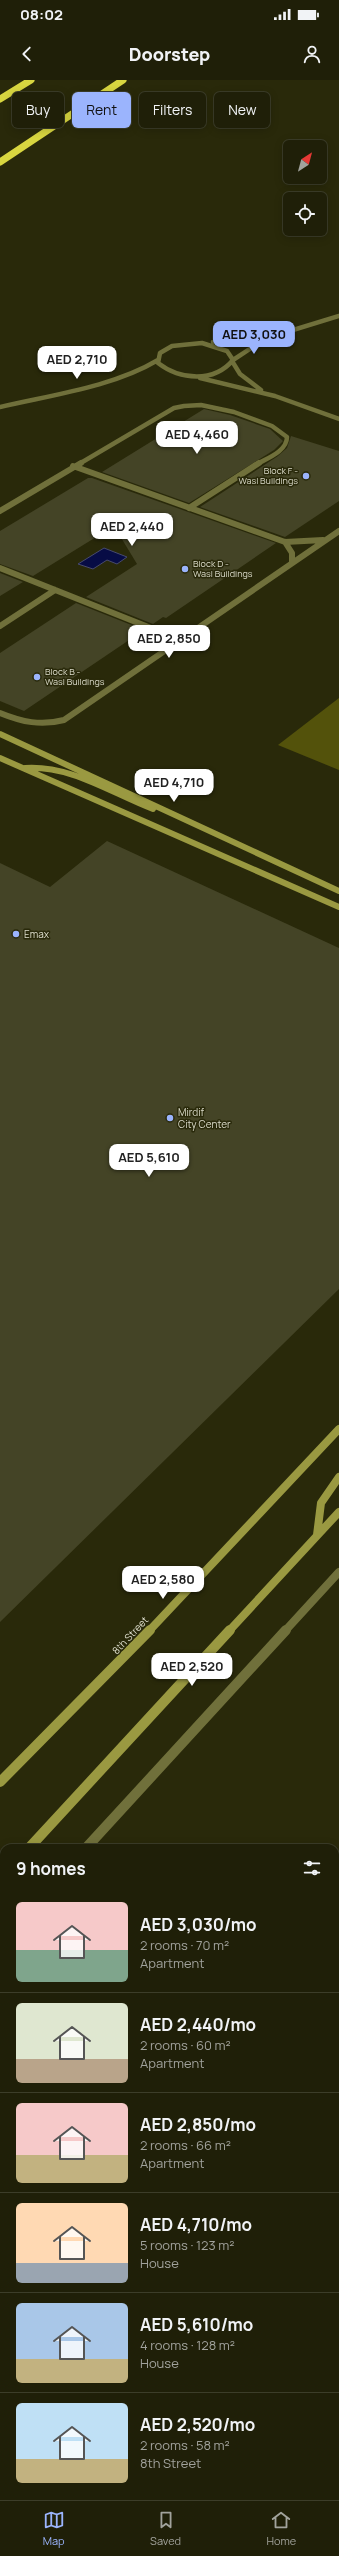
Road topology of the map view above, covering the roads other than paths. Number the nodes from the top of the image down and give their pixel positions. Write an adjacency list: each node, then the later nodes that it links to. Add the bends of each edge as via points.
1 (31, 80): 3 (highway)
2 (123, 80): 4 (highway)
3 (0, 99)
4 (0, 162)
5 (339, 316): 6 (street)
6 (267, 338): 7 (street); 9 (street)
7 (202, 343): 8 (street, via 172,346 160,353); 9 (street, via 227,351)
8 (158, 360): 10 (street, via 162,367 169,371); 12 (street, via 117,380)
9 (232, 361): 10 (street, via 226,369 218,372); 11 (street, via 247,380)
10 (188, 375): 11 (street)
11 (275, 396): 13 (street)
12 (0, 407)
13 (339, 419)
14 (73, 466): 15 (street); 15 (street, via 163,413 188,405 217,408 274,426 287,437 287,443 283,448); 16 (street)
15 (189, 508): 19 (street)
16 (0, 511)
17 (339, 531): 18 (street)
18 (326, 540): 19 (street); 20 (street)
19 (285, 542): 20 (street, via 292,552)
20 (292, 563): 24 (street)
21 (0, 568): 22 (street)
22 (55, 590): 23 (street); 24 (street)
23 (0, 626)
24 (181, 640): 25 (street, via 64,720 42,725 30,724)
25 (0, 713)
26 (0, 734): 29 (street)
27 (0, 758): 28 (street)
28 (25, 768): 29 (street, via 53,768 127,800); 31 (street)
29 (177, 815): 30 (street)
30 (339, 891)
31 (339, 907)
32 (339, 1429): 37 (street, 8th Street, via 112,1670)
33 (339, 1477): 35 (street, via 322,1498 317,1516)
34 (339, 1512): 35 (street)
35 (317, 1535): 38 (street)
36 (339, 1572): 39 (street)
37 (0, 1782)
38 (33, 1844)
39 (90, 1844)

